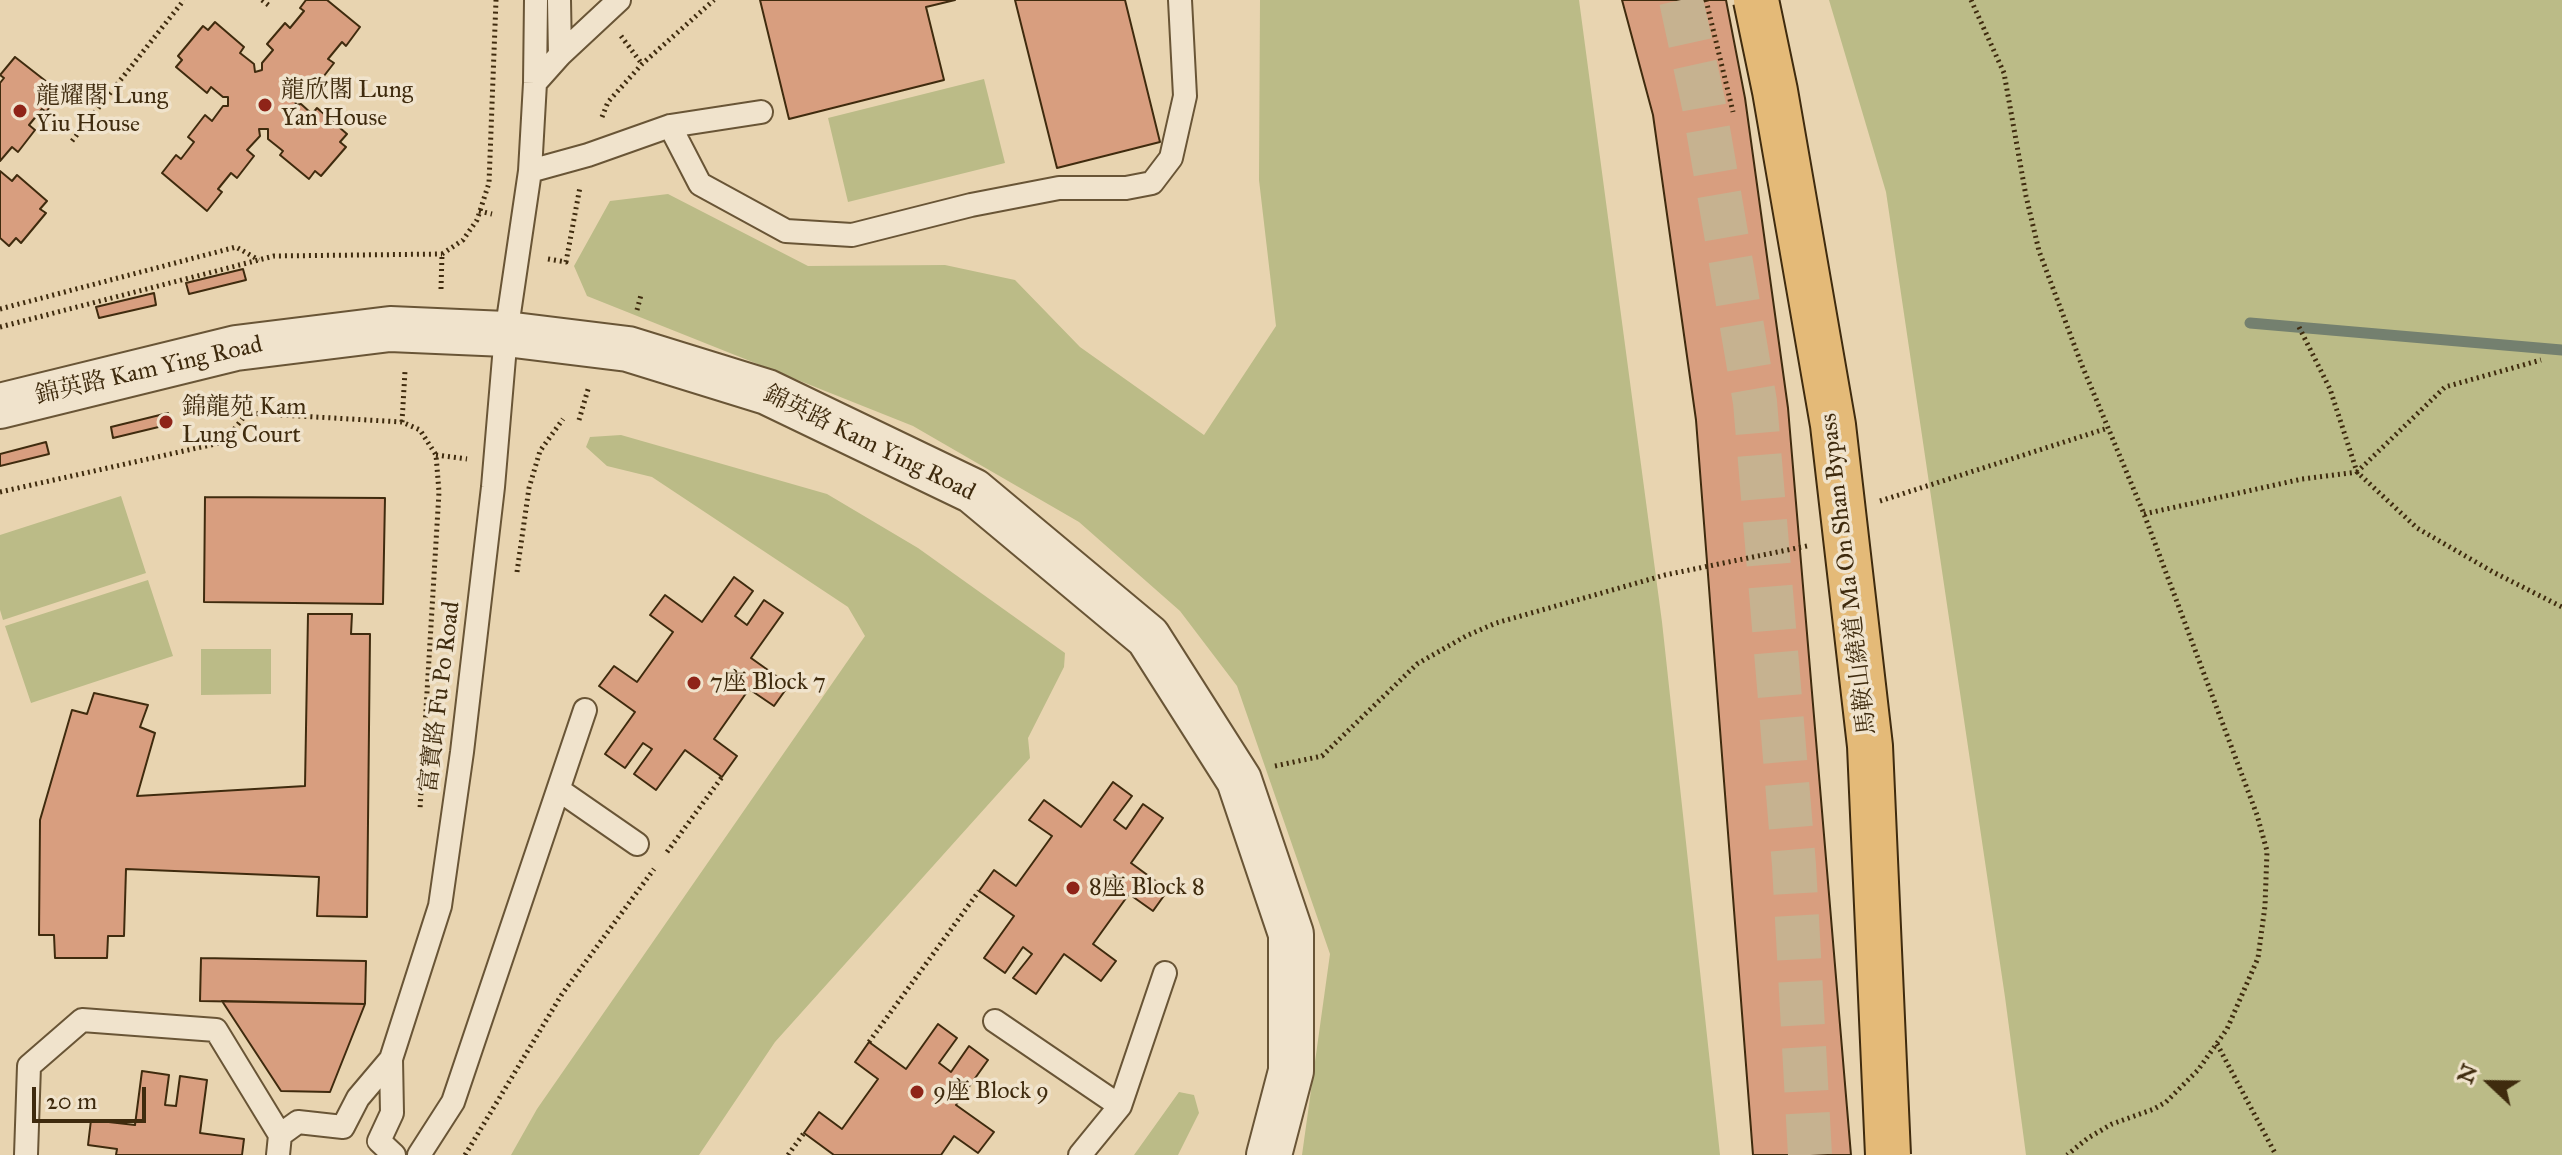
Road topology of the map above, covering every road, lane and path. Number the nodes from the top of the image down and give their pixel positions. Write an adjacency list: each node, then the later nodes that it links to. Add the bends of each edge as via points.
1 (184, 0): 17 (path)
2 (262, 0): 11 (path)
3 (496, 0): 19 (path, via 489,183 477,220 463,240 442,254)
4 (536, 0): 13 (lane, 富寶路 Fu Po Road)
5 (559, 0): 12 (lane)
6 (619, 0): 12 (lane)
7 (1180, 0): 16 (lane, via 1185,96 1171,158 1152,183 1059,188 852,235 786,231 700,184)
8 (1706, 0): 15 (path)
9 (1756, 0): 58 (main road, 馬鞍山繞道 Ma On Shan Bypass, bridge, via 1833,425 1870,746)
10 (1971, 0): 26 (path, via 2004,73 2039,251)
11 (271, 7)
12 (560, 55): 13 (lane)
13 (535, 83): 18 (lane, 富寶路 Fu Po Road)
14 (761, 112): 16 (lane)
15 (1735, 118)
16 (670, 126): 18 (lane)
17 (72, 141)
18 (530, 171): 23 (lane, 富寶路 Fu Po Road)
19 (259, 260): 20 (path, via 236,247); 21 (path)
20 (0, 309)
21 (0, 327)
22 (2299, 327): 27 (path, via 2330,389)
23 (506, 334): 25 (street, 錦英路 Kam Ying Road, via 390,329 236,348); 46 (lane, 富寶路 Fu Po Road, via 493,487 440,906); 57 (street, 錦英路 Kam Ying Road, via 628,349 767,392 973,491 1148,637 1239,780 1291,934 1291,1071)
24 (2541, 360): 27 (path, via 2445,387)
25 (0, 406)
26 (2108, 428): 29 (path); 30 (path)
27 (2357, 472): 30 (path); 32 (path, via 2417,528)
28 (0, 492): 37 (path, 富寶路 Fu Po Road, via 224,442 247,413 402,422 420,430 436,455 439,492)
29 (1876, 502)
30 (2144, 514): 45 (path, via 2267,851 2258,958)
31 (1807, 533): 34 (path, via 1808,546 1665,575 1466,636 1417,664 1322,756)
32 (2562, 607)
33 (585, 710): 36 (lane)
34 (1275, 766)
35 (722, 777): 39 (path)
36 (559, 790): 38 (lane); 53 (lane, via 453,1102)
37 (419, 824)
38 (637, 844)
39 (666, 853)
40 (656, 866): 54 (path, via 562,994)
41 (979, 891): 44 (path)
42 (1165, 973): 47 (lane)
43 (995, 1021): 47 (lane)
44 (869, 1042)
45 (2217, 1044): 59 (path, via 2166,1102 2112,1124); 60 (path)
46 (391, 1059): 48 (lane, 富寶路 Fu Po Road, via 358,1098); 51 (lane, 富寶路 Fu Po Road, via 392,1113)
47 (1120, 1106): 56 (lane)
48 (343, 1127): 50 (lane, via 298,1122); 51 (lane)
49 (804, 1133): 55 (path)
50 (279, 1145): 52 (lane, via 216,1030 82,1020 29,1066)
51 (386, 1148)
52 (26, 1155)
53 (419, 1155)
54 (465, 1155)
55 (788, 1155)
56 (1080, 1155)
57 (1269, 1155)
58 (1888, 1155)
59 (2067, 1155)
60 (2276, 1155)

